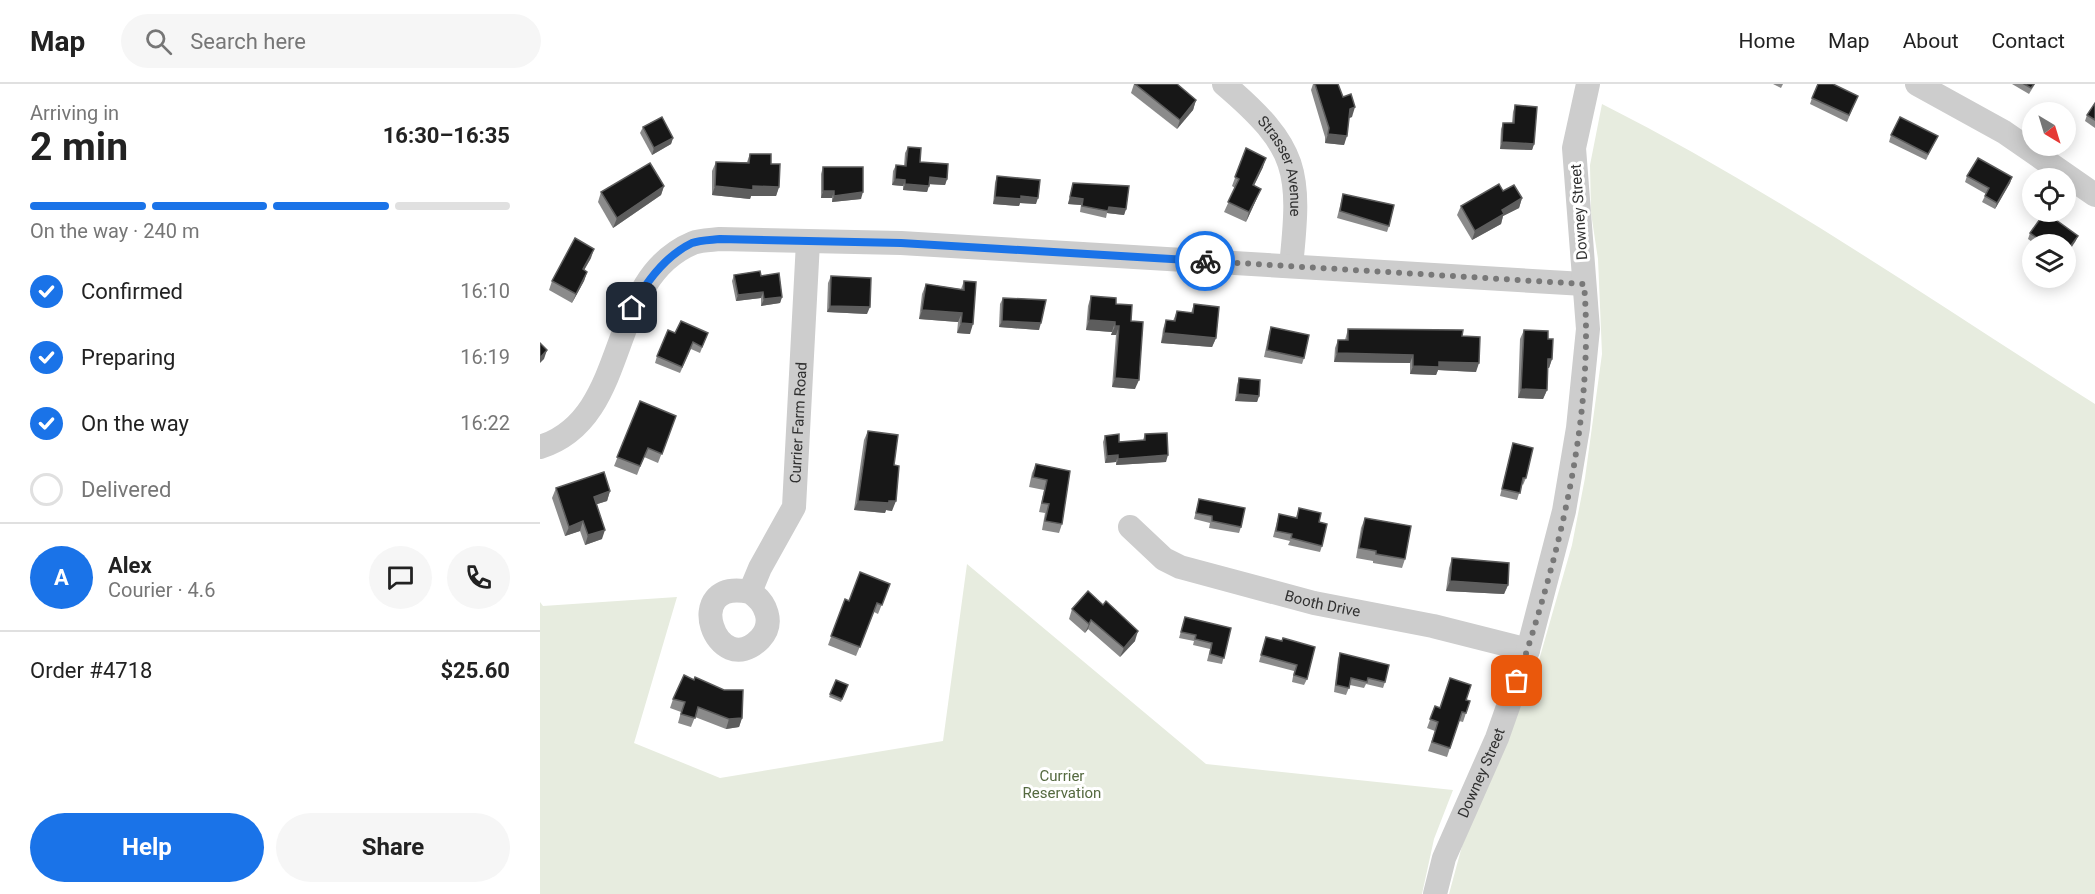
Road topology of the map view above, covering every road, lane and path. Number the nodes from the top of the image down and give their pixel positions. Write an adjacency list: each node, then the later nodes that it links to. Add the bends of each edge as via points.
1 (1224, 84): 6 (street, Strasser Avenue, via 1268,125 1292,166 1297,212)
2 (1588, 84): 7 (street, Downey Street, via 1574,148)
3 (1917, 84): 4 (street, via 2004,132)
4 (2095, 195)
5 (808, 242): 6 (street, via 901,243); 8 (street, via 720,239 694,242 671,257 632,308 590,412 556,442); 10 (street, Currier Farm Road, via 794,507)
6 (1292, 266): 7 (street)
7 (1584, 284): 11 (street, Downey Street, via 1588,329 1578,428 1564,511)
8 (540, 447)
9 (1131, 527): 11 (street, Booth Drive, via 1164,559 1180,567 1314,603 1433,626)
10 (750, 592)
11 (1528, 650): 12 (street, Downey Street, via 1497,738 1443,858)
12 (1435, 894)

